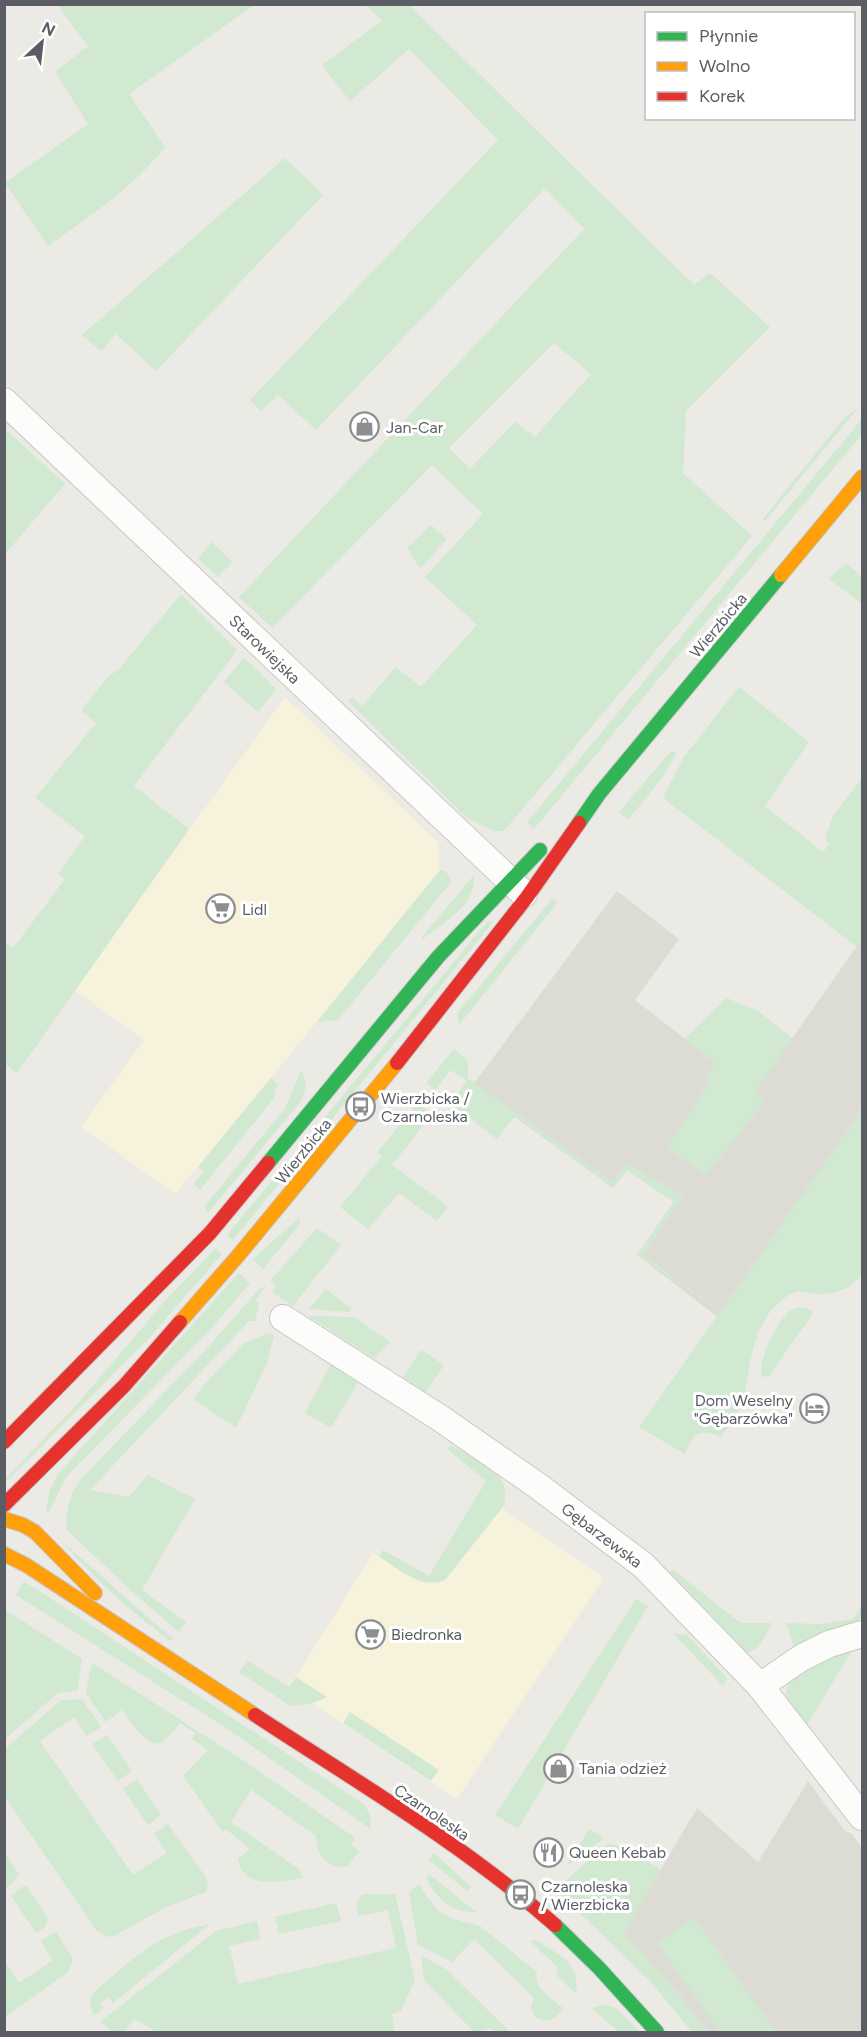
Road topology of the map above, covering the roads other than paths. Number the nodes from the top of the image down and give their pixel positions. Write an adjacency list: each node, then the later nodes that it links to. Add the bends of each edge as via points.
1 (4, 401): 4 (street, Starowiejska)
2 (862, 477): 3 (street, Wierzbicka)
3 (599, 794): 4 (street, Wierzbicka); 4 (street, Wierzbicka)
4 (519, 889): 6 (street, Wierzbicka, via 438,957 210,1233); 7 (street, Wierzbicka, via 432,1020 237,1257 124,1386)
5 (283, 1318): 14 (street, Gębarzewska, via 440,1418 643,1565)
6 (5, 1442)
7 (36, 1475): 8 (street, Wierzbicka); 10 (street, via 28,1505)
8 (4, 1505)
9 (4, 1519): 10 (street, Czarnoleska)
10 (34, 1532): 13 (street, Czarnoleska)
11 (8, 1553): 13 (street, Czarnoleska)
12 (862, 1634): 14 (street, via 801,1658)
13 (161, 1653): 16 (street, Czarnoleska, via 493,1873 574,1943)
14 (760, 1686): 15 (street, Gębarzewska)
15 (862, 1817)
16 (657, 2032)

